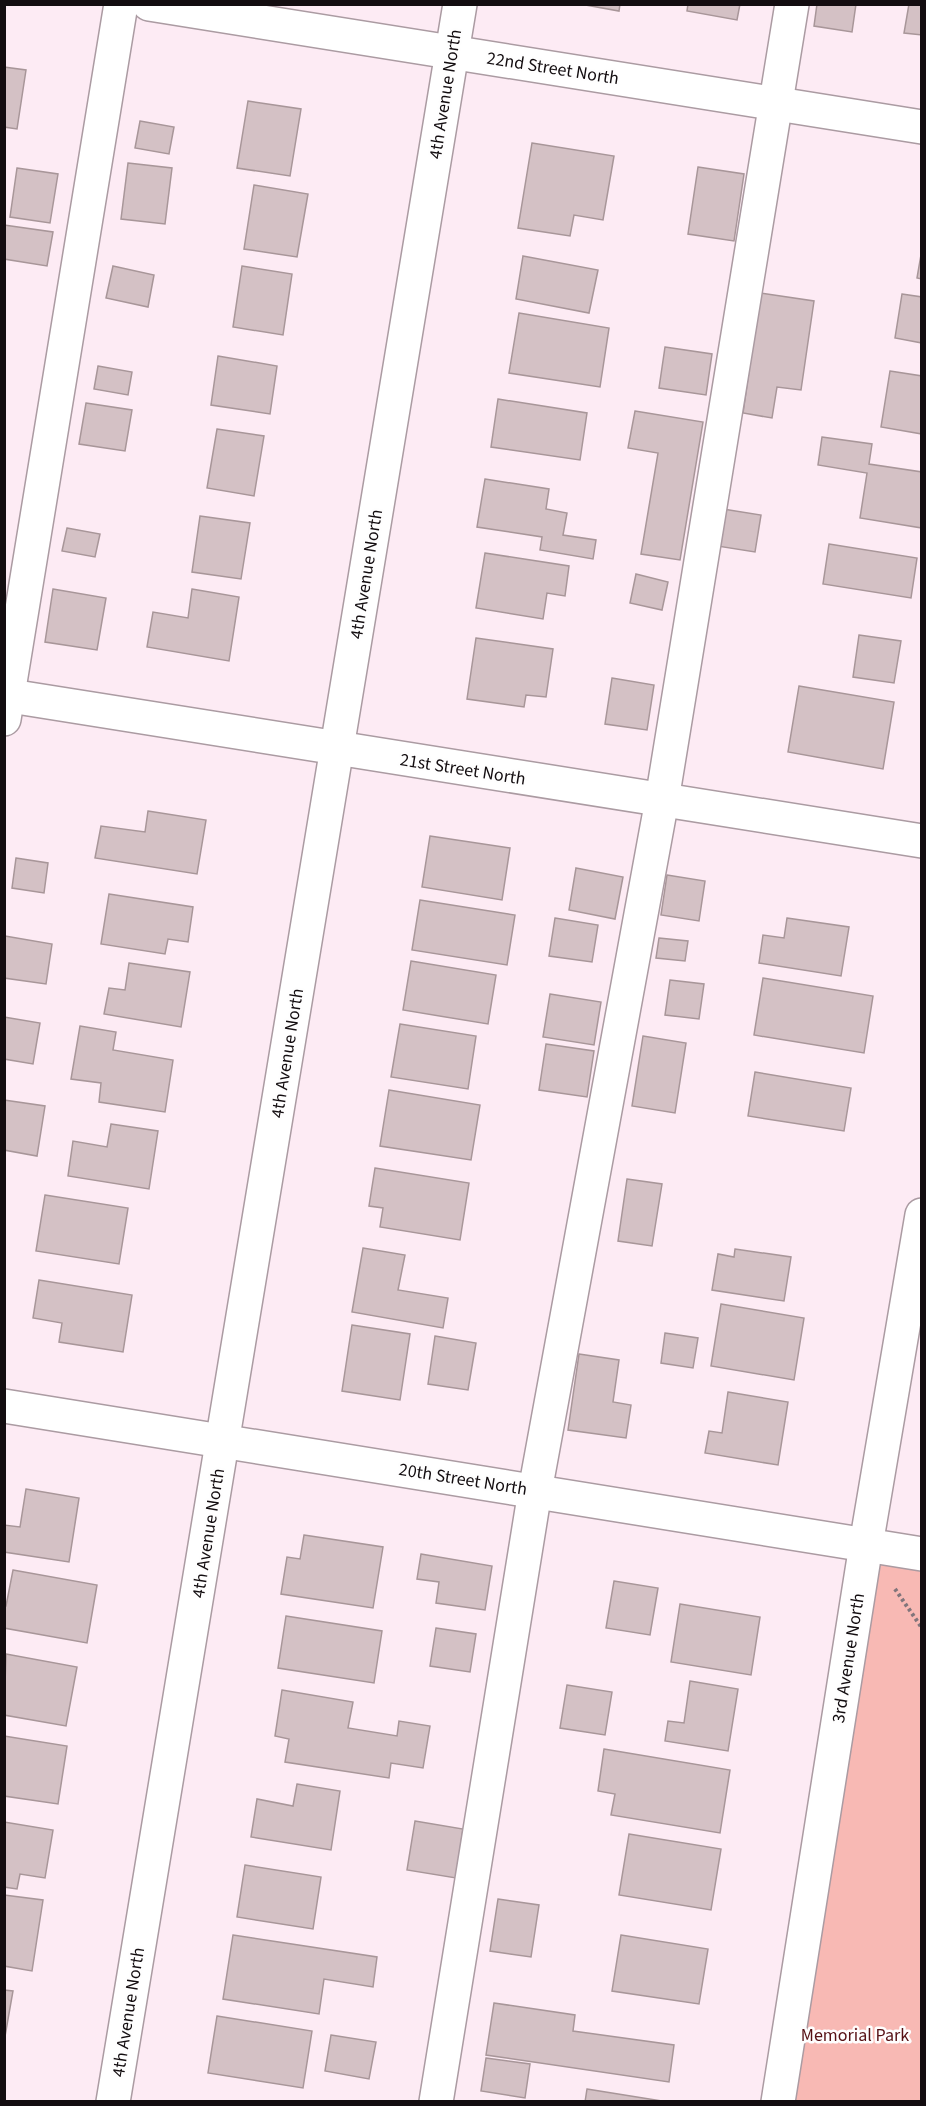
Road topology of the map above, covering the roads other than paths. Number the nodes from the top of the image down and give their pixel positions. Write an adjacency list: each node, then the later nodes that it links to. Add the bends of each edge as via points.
1 (121, 4): 8 (street)
2 (149, 4): 5 (street, 22nd Street North)
3 (460, 4): 5 (street, 4th Avenue North)
4 (792, 4): 6 (street)
5 (452, 51): 6 (street, 22nd Street North); 9 (street, 4th Avenue North)
6 (775, 104): 7 (street, 22nd Street North); 10 (street)
7 (921, 128)
8 (6, 703): 9 (street, 21st Street North)
9 (337, 749): 10 (street, 21st Street North); 14 (street, 4th Avenue North)
10 (662, 800): 11 (street, 21st Street North); 15 (street)
11 (921, 841)
12 (921, 1215): 16 (street, 3rd Avenue North)
13 (4, 1406): 14 (street, 20th Street North)
14 (224, 1441): 15 (street, 20th Street North); 18 (street, 4th Avenue North)
15 (535, 1491): 16 (street, 20th Street North); 19 (street)
16 (866, 1545): 17 (street, 20th Street North); 20 (street, 3rd Avenue North)
17 (921, 1554)
18 (113, 2102)
19 (436, 2102)
20 (778, 2102)

